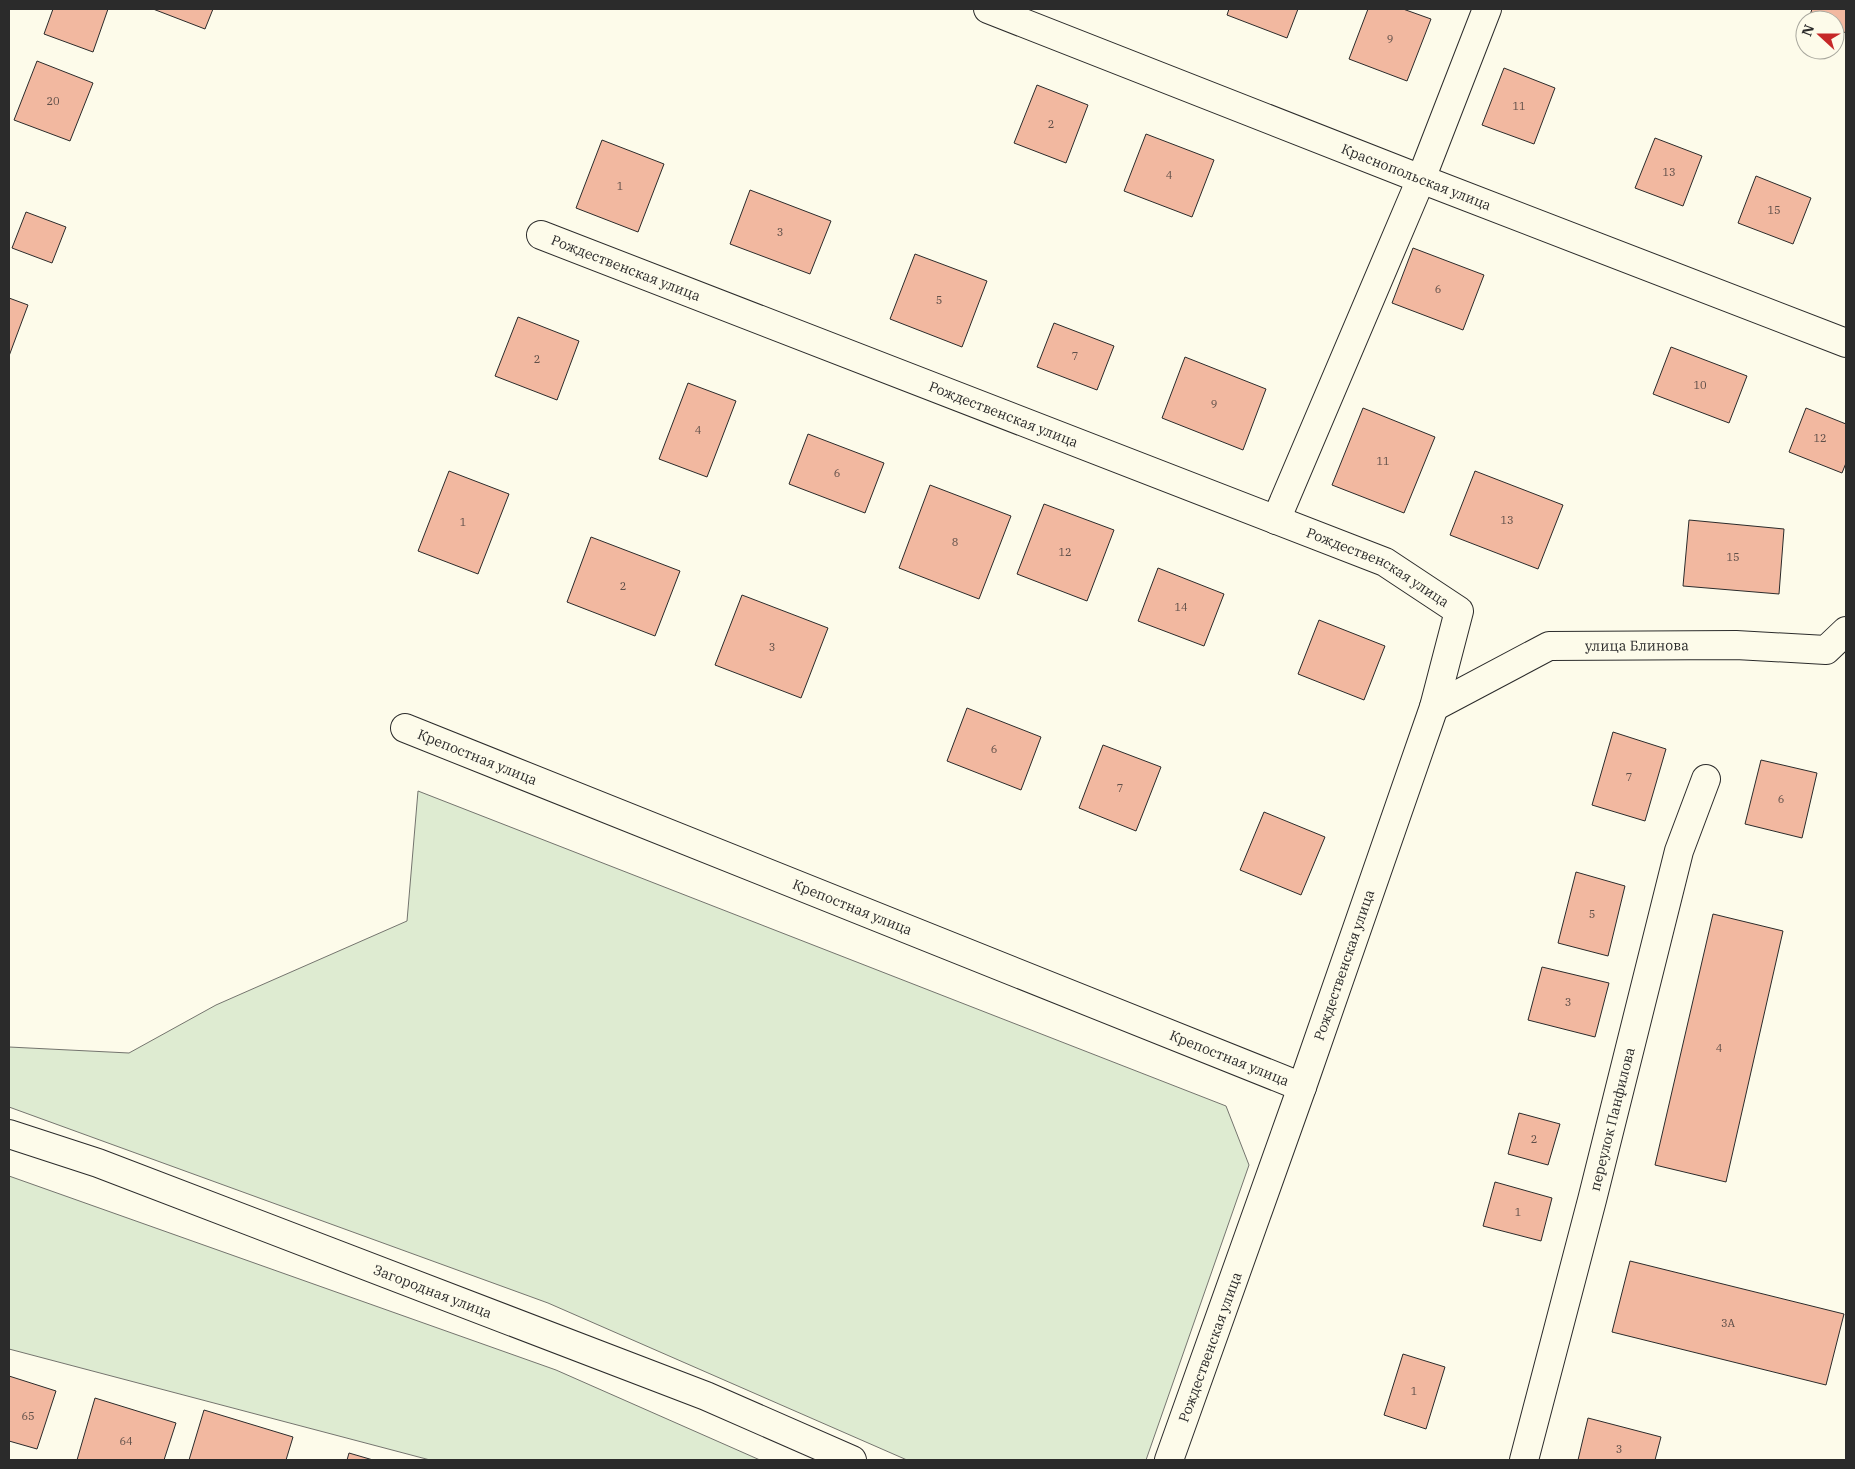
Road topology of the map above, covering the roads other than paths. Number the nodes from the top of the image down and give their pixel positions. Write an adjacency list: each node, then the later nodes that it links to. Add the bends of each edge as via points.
1 (988, 9): 3 (street, Краснопольская улица)
2 (1486, 9): 3 (street)
3 (1421, 179): 5 (street, Краснопольская улица); 6 (street)
4 (541, 235): 6 (street, Рождественская улица)
5 (1846, 343)
6 (1276, 520): 8 (street, Рождественская улица, via 1385,562 1459,611)
7 (1846, 631): 8 (street, улица Блинова, via 1826,650 1736,645 1550,646)
8 (1434, 707): 11 (street, Рождественская улица)
9 (405, 728): 11 (street, Крепостная улица)
10 (1706, 779): 15 (street, переулок Панфилова, via 1678,851)
11 (1302, 1087): 14 (street, Рождественская улица)
12 (9, 1134): 13 (street, Загородная улица, via 98,1163 687,1389)
13 (852, 1460)
14 (1170, 1460)
15 (1524, 1460)

